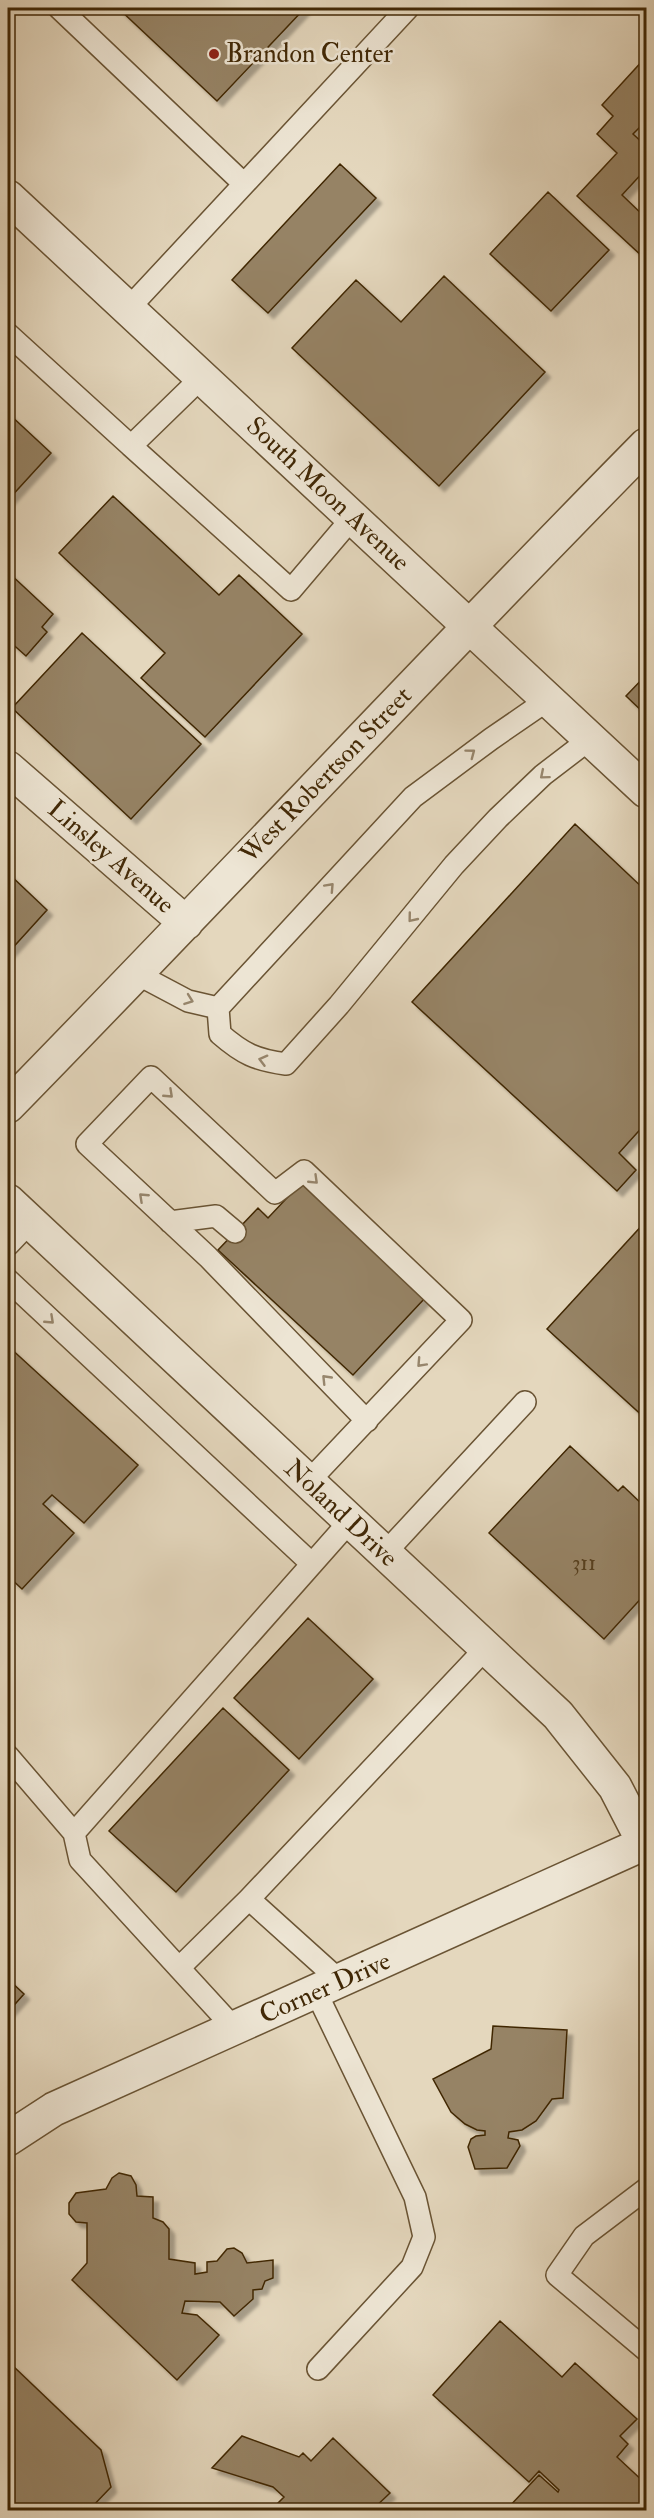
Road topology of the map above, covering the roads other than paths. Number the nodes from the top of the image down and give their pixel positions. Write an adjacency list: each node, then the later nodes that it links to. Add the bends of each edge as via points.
1 (59, 8): 3 (lane)
2 (408, 8): 3 (lane)
3 (244, 184): 5 (lane)
4 (8, 197): 5 (street, South Moon Avenue)
5 (128, 309): 7 (street, South Moon Avenue)
6 (8, 334): 9 (lane)
7 (202, 377): 9 (lane); 10 (street, South Moon Avenue)
8 (646, 445): 11 (street, West Robertson Street)
9 (131, 446): 10 (lane, via 291,590)
10 (353, 517): 11 (street, South Moon Avenue)
11 (470, 624): 12 (street, South Moon Avenue); 16 (street, West Robertson Street)
12 (549, 699): 13 (street, South Moon Avenue); 18 (lane, one-way to 12, via 413,797)
13 (590, 739): 15 (street, South Moon Avenue); 18 (lane, one-way to 18, via 543,775 490,826 286,1064 262,1061 239,1051 220,1034)
14 (8, 768): 16 (street, Linsley Avenue)
15 (646, 791)
16 (186, 923): 17 (street, West Robertson Street)
17 (137, 974): 18 (lane, one-way to 18, via 188,1001); 19 (street, West Robertson Street)
18 (218, 1008)
19 (8, 1106)
20 (19, 1211): 23 (lane); 27 (street, Noland Drive)
21 (170, 1222): 22 (lane, via 216,1216); 26 (lane, one-way to 21, via 239,1280); 26 (lane, one-way to 26, via 87,1144 151,1077 275,1193 304,1171 461,1320)
22 (235, 1232)
23 (8, 1245)
24 (8, 1280): 30 (lane, one-way to 30)
25 (525, 1402): 29 (lane)
26 (367, 1420): 27 (lane)
27 (308, 1482): 28 (street, Noland Drive)
28 (350, 1521): 29 (street, Noland Drive); 30 (lane)
29 (385, 1553): 31 (street, Noland Drive)
30 (312, 1564): 33 (lane)
31 (486, 1648): 34 (street, Noland Drive, via 558,1715 615,1787); 35 (lane)
32 (8, 1756): 33 (lane)
33 (74, 1833): 36 (lane, via 80,1860)
34 (646, 1845): 37 (street, Corner Drive)
35 (249, 1899): 36 (lane); 37 (lane)
36 (179, 1968): 38 (lane)
37 (328, 1987): 38 (street, Corner Drive); 42 (lane, via 415,2197 424,2237 412,2266)
38 (234, 2028): 39 (street, Corner Drive, via 54,2109)
39 (8, 2139)
40 (646, 2189): 41 (lane, via 584,2236 557,2275)
41 (646, 2350)
42 (318, 2369)

